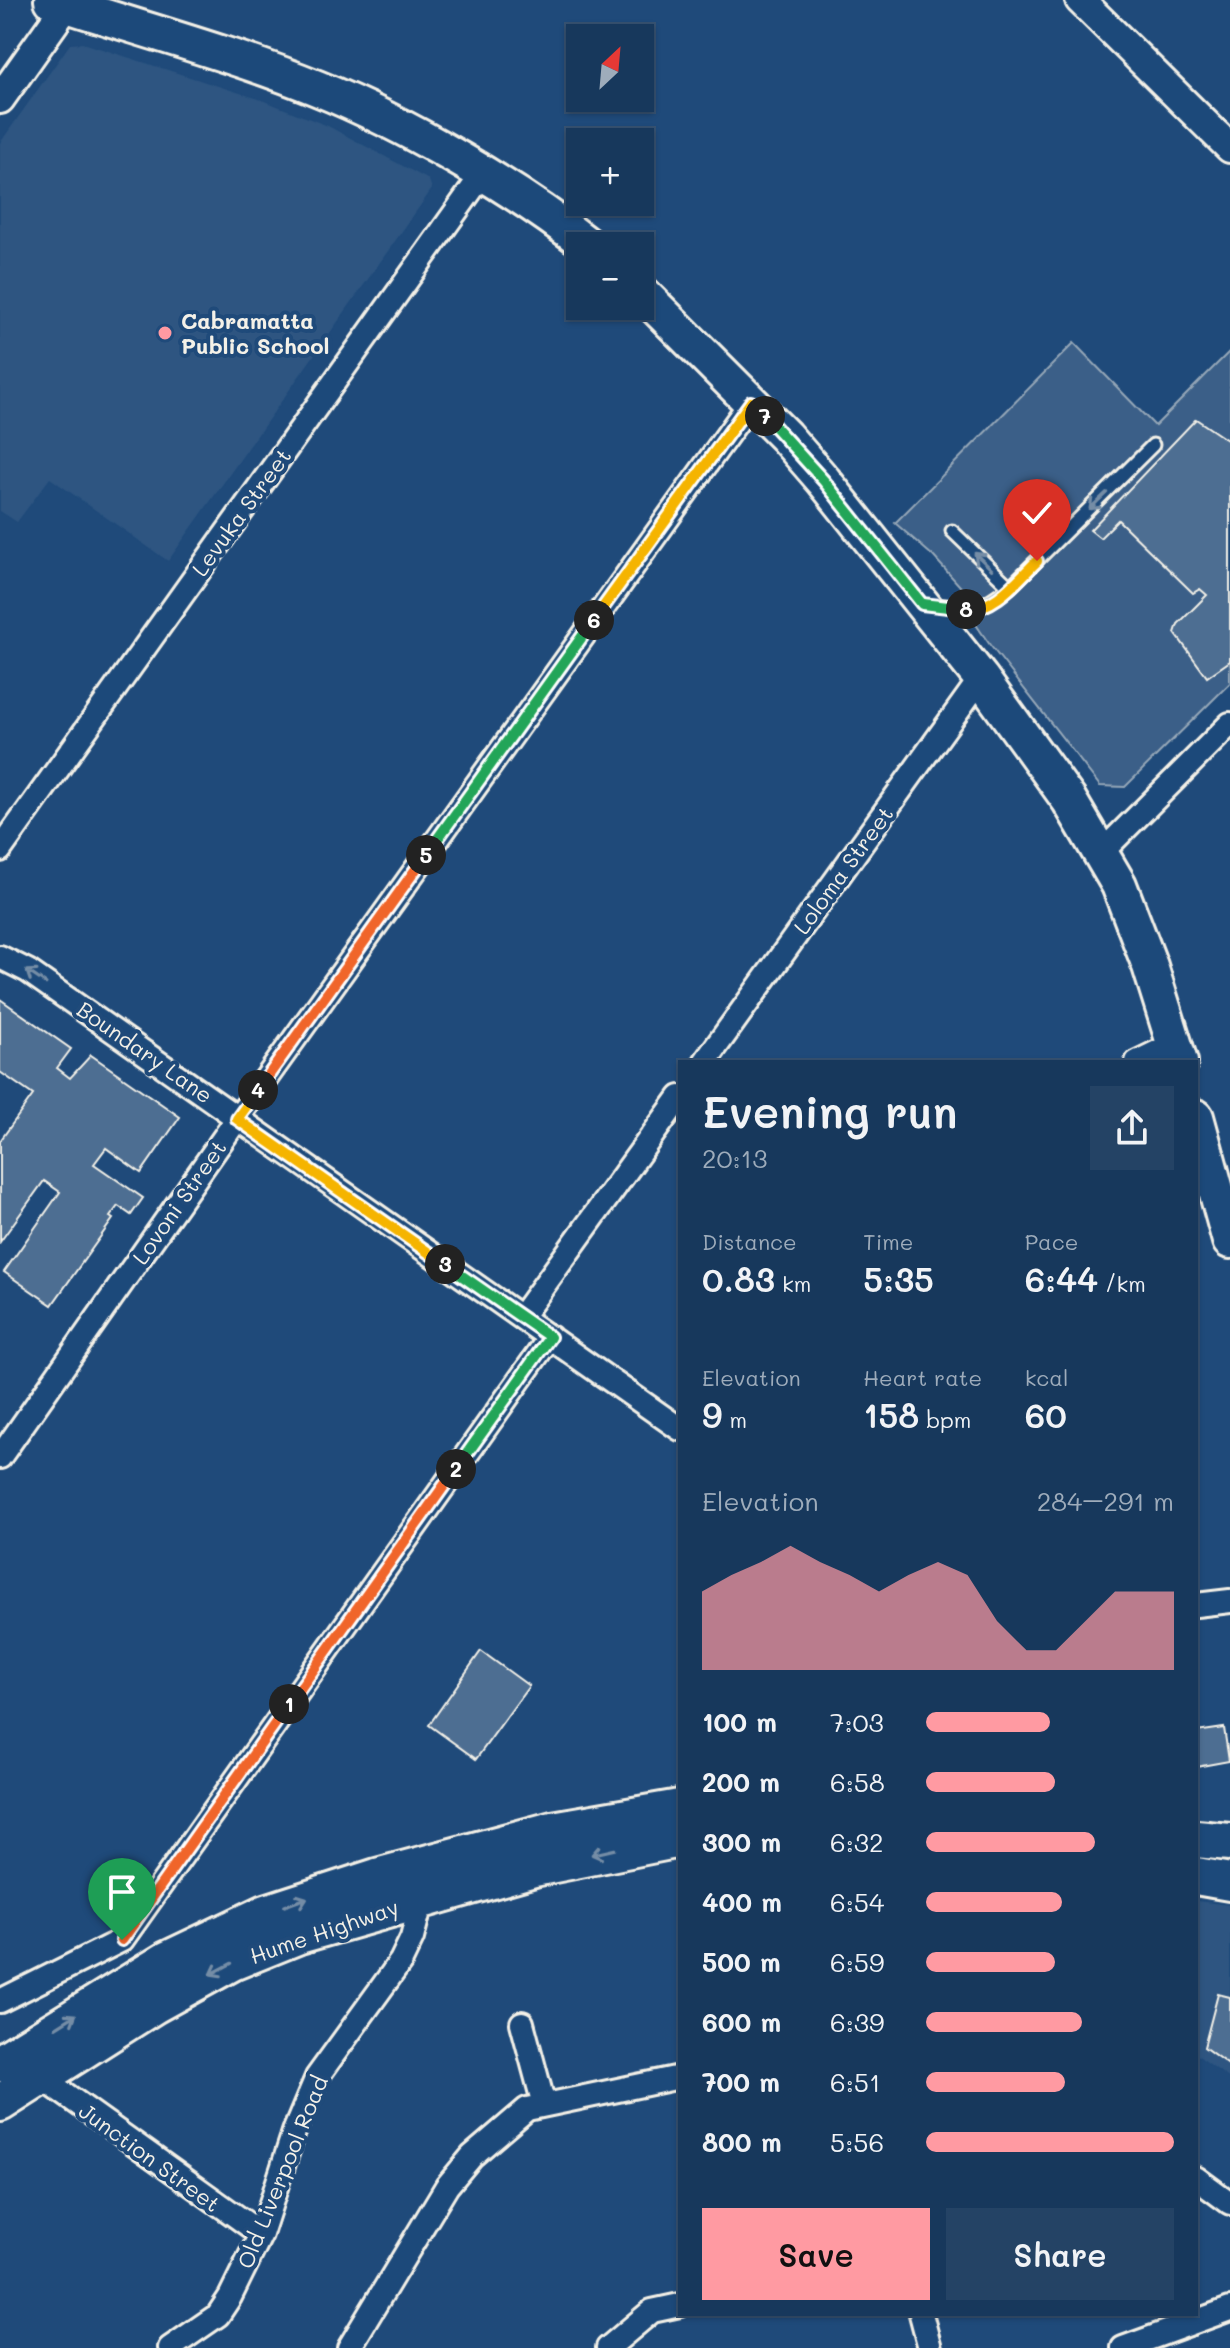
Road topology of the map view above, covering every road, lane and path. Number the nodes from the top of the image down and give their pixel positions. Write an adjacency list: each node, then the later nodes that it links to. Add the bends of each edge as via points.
1 (1080, 0): 4 (street)
2 (63, 2): 3 (street); 5 (main road, via 317,88)
3 (0, 99)
4 (1230, 148)
5 (482, 175): 6 (main road); 15 (street, Levuka Street)
6 (568, 232)
7 (654, 305): 8 (main road)
8 (751, 402): 12 (main road, via 824,481); 22 (street, Lovoni Street)
9 (1153, 445): 11 (lane, one-way to 11)
10 (952, 531): 11 (lane, one-way to 10)
11 (1010, 587): 12 (lane, via 977,609)
12 (922, 604): 13 (main road)
13 (981, 678): 16 (main road); 19 (street, Loloma Street)
14 (1230, 724): 16 (street)
15 (0, 850)
16 (1101, 853): 18 (main road, via 1133,919)
17 (0, 957): 22 (street, Boundary Lane, one-way to 17, via 28,971)
18 (1177, 1053): 20 (street)
19 (706, 1060)
20 (1146, 1060)
21 (678, 1100): 25 (street)
22 (237, 1119): 25 (street, Boundary Lane); 28 (street, Lovoni Street)
23 (1198, 1124): 24 (main road)
24 (1228, 1222)
25 (521, 1317): 26 (street, Boundary Lane)
26 (550, 1337): 27 (street, Boundary Lane); 38 (street, via 122,1940)
27 (678, 1428)
28 (0, 1457)
29 (1230, 1601): 30 (street)
30 (1198, 1605)
31 (678, 1808): 40 (highway, Hume Highway, one-way to 31, via 211,1937 308,1897 553,1830)
32 (678, 1839): 37 (highway, Hume Highway, one-way to 37, via 548,1864)
33 (1198, 1839): 34 (highway)
34 (1230, 1842)
35 (1198, 1876): 36 (highway)
36 (1230, 1882)
37 (422, 1899): 41 (highway, Hume Highway, one-way to 41, via 299,1935 232,1962); 47 (street, Old Liverpool Road, via 401,1961 317,2077)
38 (0, 2001)
39 (522, 2023): 44 (street)
40 (3, 2056)
41 (41, 2077): 43 (highway, Hume Highway); 47 (street, Junction Street)
42 (678, 2077): 44 (street)
43 (0, 2103)
44 (544, 2105): 53 (street, via 527,2109 472,2156 447,2186)
45 (1198, 2179): 46 (street)
46 (1230, 2203)
47 (261, 2234): 52 (street, Old Liverpool Road, via 218,2315)
48 (678, 2305): 54 (street, via 652,2311)
49 (1230, 2309): 51 (street)
50 (922, 2316): 55 (street)
51 (1162, 2342): 56 (street)
52 (170, 2348)
53 (349, 2348)
54 (608, 2348)
55 (930, 2348)
56 (1123, 2348)

